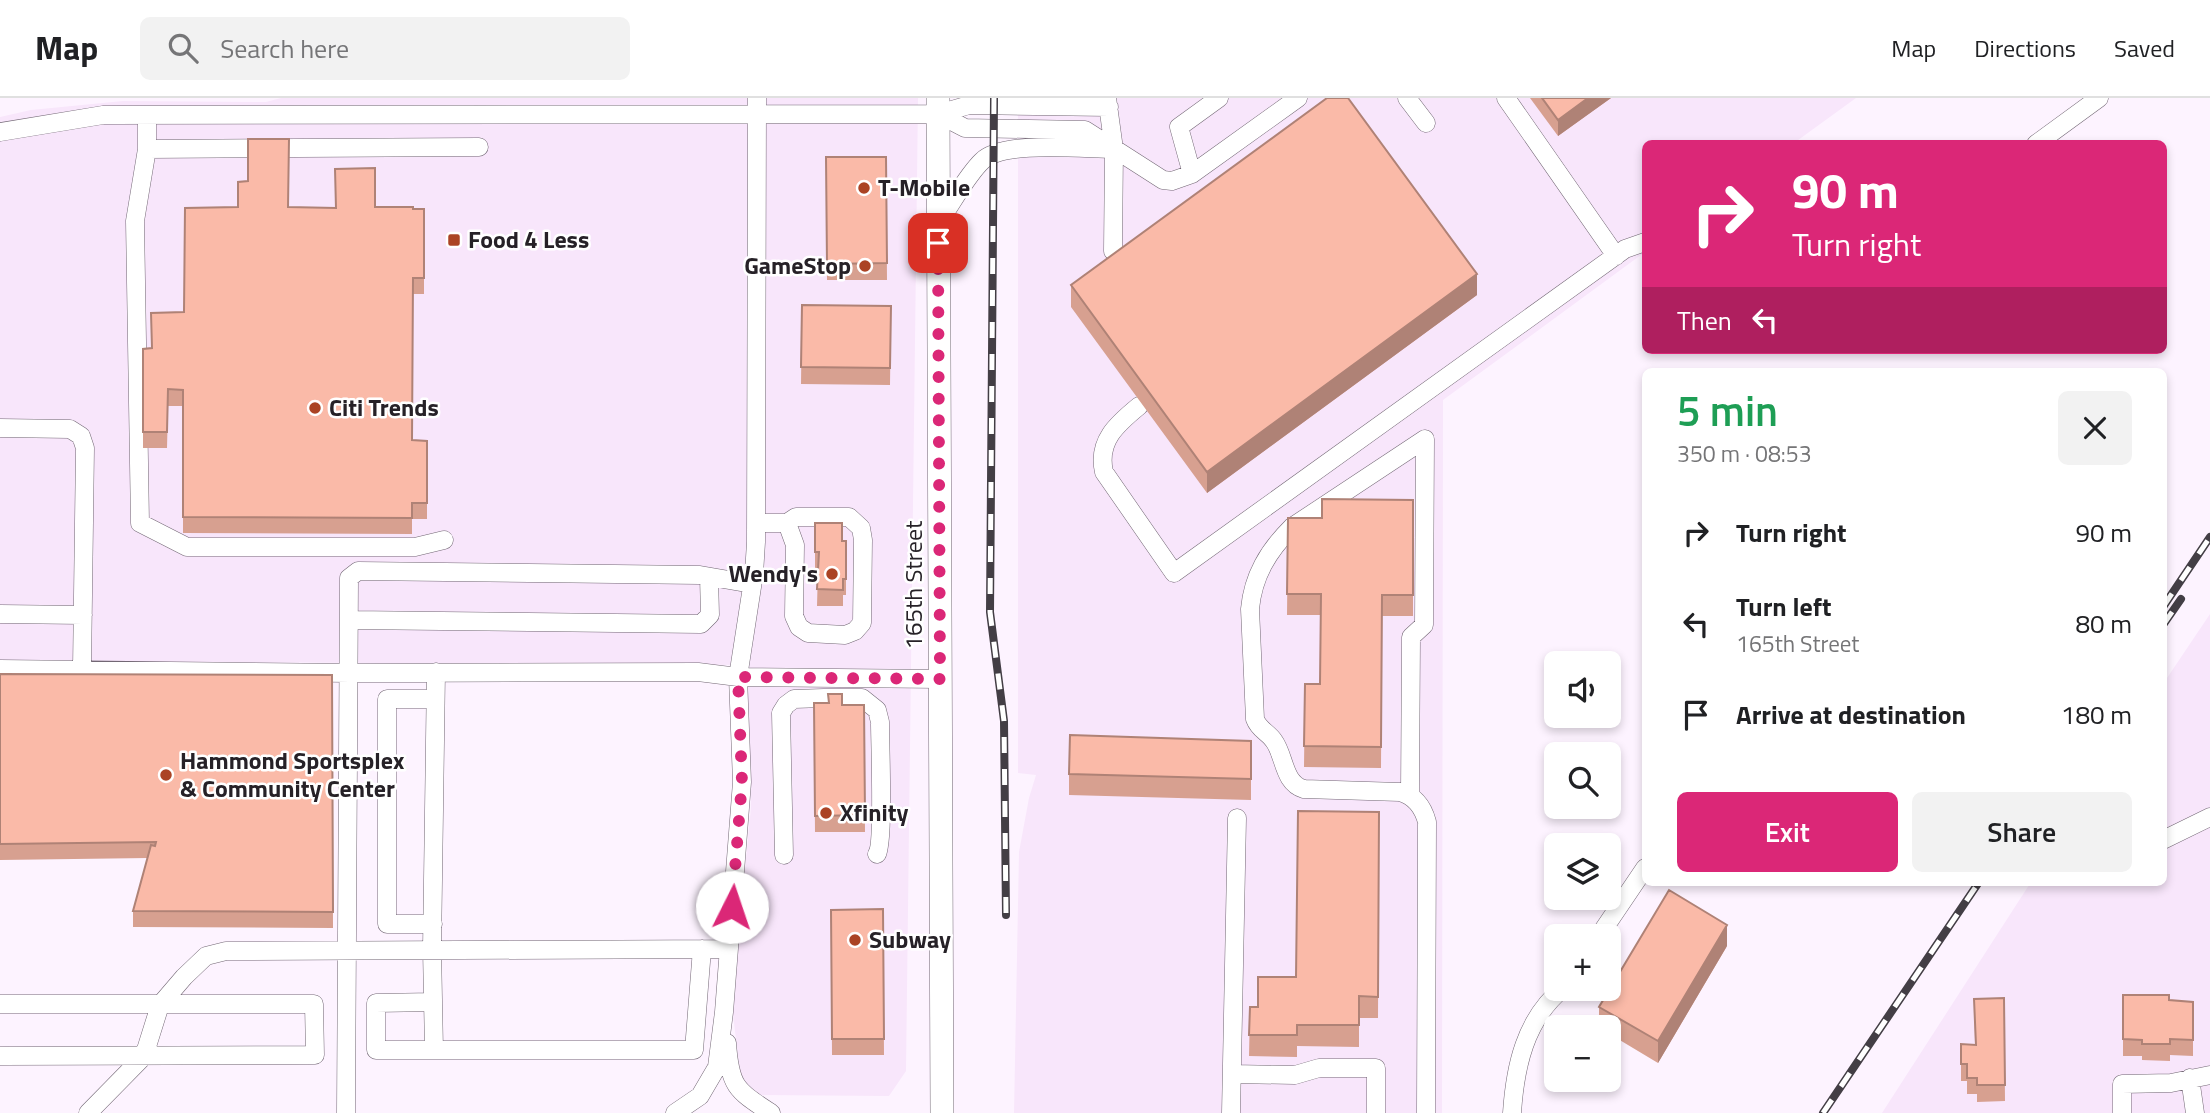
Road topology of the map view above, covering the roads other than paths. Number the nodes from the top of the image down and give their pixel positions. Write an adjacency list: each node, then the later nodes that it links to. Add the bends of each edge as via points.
1 (86, 98): 13 (street)
2 (1219, 98): 20 (street, via 1179,127)
3 (1408, 98): 14 (street)
4 (1506, 98): 24 (street)
5 (2099, 98): 16 (street)
6 (1292, 100): 20 (street)
7 (1108, 102): 11 (street); 19 (street)
8 (323, 106): 9 (street); 12 (street)
9 (546, 106): 10 (street)
10 (757, 106): 11 (street); 27 (street)
11 (938, 106): 19 (street, via 965,128 1085,131); 21 (main road, 165th Street)
12 (147, 115): 13 (street); 18 (street)
13 (85, 117): 15 (street)
14 (1426, 123)
15 (0, 132)
16 (2041, 140)
17 (479, 147): 18 (street)
18 (147, 149): 29 (street, via 135,221 140,523 187,547 415,547)
19 (1114, 149): 20 (street, via 1163,180); 21 (street, via 1020,148 994,153 982,161); 23 (street)
20 (1192, 174)
21 (938, 223): 40 (main road, 165th Street)
22 (1642, 243): 24 (street)
23 (1113, 251)
24 (1616, 256): 25 (street, via 1174,573 1104,472 1101,460 1108,437)
25 (1139, 406)
26 (0, 428): 33 (street, via 70,429 81,436 85,448)
27 (756, 523): 28 (street); 31 (street)
28 (787, 523): 28 (street, via 796,545 794,616 799,627 808,633 845,635 855,631 862,623 860,527 849,517 796,517)
29 (443, 540)
30 (709, 577): 31 (street); 34 (street, via 709,615 701,624); 34 (street, via 358,571 349,578)
31 (752, 584): 39 (street)
32 (0, 614): 33 (street)
33 (83, 615): 36 (street)
34 (349, 620): 38 (street)
35 (0, 669): 36 (street)
36 (82, 669): 38 (street)
37 (436, 671): 38 (street); 39 (street, via 698,672); 41 (street)
38 (350, 673): 53 (street)
39 (738, 677): 40 (street); 52 (street, via 742,782)
40 (940, 679): 70 (main road, 165th Street)
41 (435, 699): 49 (street); 49 (street, via 387,699 387,924)
42 (1410, 795): 42 (street, via 1296,787 1274,740 1258,728 1255,719 1250,610 1251,593 1263,563 1292,527 1425,439 1424,625 1411,636); 73 (street, via 1420,804 1427,822)
43 (2210, 817): 45 (street)
44 (1237, 818): 63 (street)
45 (2167, 838)
46 (877, 854): 47 (street, via 880,722 877,710 862,698 794,699 781,713)
47 (784, 855)
48 (1642, 873): 50 (street)
49 (432, 924): 54 (street)
50 (1607, 924)
51 (702, 948): 52 (street); 54 (street); 60 (street, via 694,1050)
52 (729, 948): 59 (street)
53 (347, 949): 54 (street); 58 (street, via 226,951 206,956); 67 (street)
54 (432, 949): 56 (street)
55 (1548, 1001): 74 (street, via 1520,1053)
56 (433, 1002): 60 (street); 60 (street, via 376,1003 376,1050)
57 (0, 1004): 58 (street)
58 (160, 1005): 62 (street); 62 (street, via 314,1004 314,1055)
59 (724, 1012): 68 (street, via 717,1067 710,1082 700,1096); 69 (street, via 729,1064 739,1092)
60 (434, 1050)
61 (0, 1056): 62 (street)
62 (145, 1056): 66 (street)
63 (1232, 1073): 71 (street); 72 (street, via 1296,1075 1319,1068 1377,1068)
64 (2210, 1075): 65 (street)
65 (2190, 1078): 75 (street, via 2122,1084); 76 (street)
66 (88, 1113)
67 (346, 1113)
68 (675, 1113)
69 (771, 1113)
70 (942, 1113)
71 (1231, 1113)
72 (1376, 1113)
73 (1426, 1113)
74 (1512, 1113)
75 (2122, 1113)
76 (2195, 1113)

